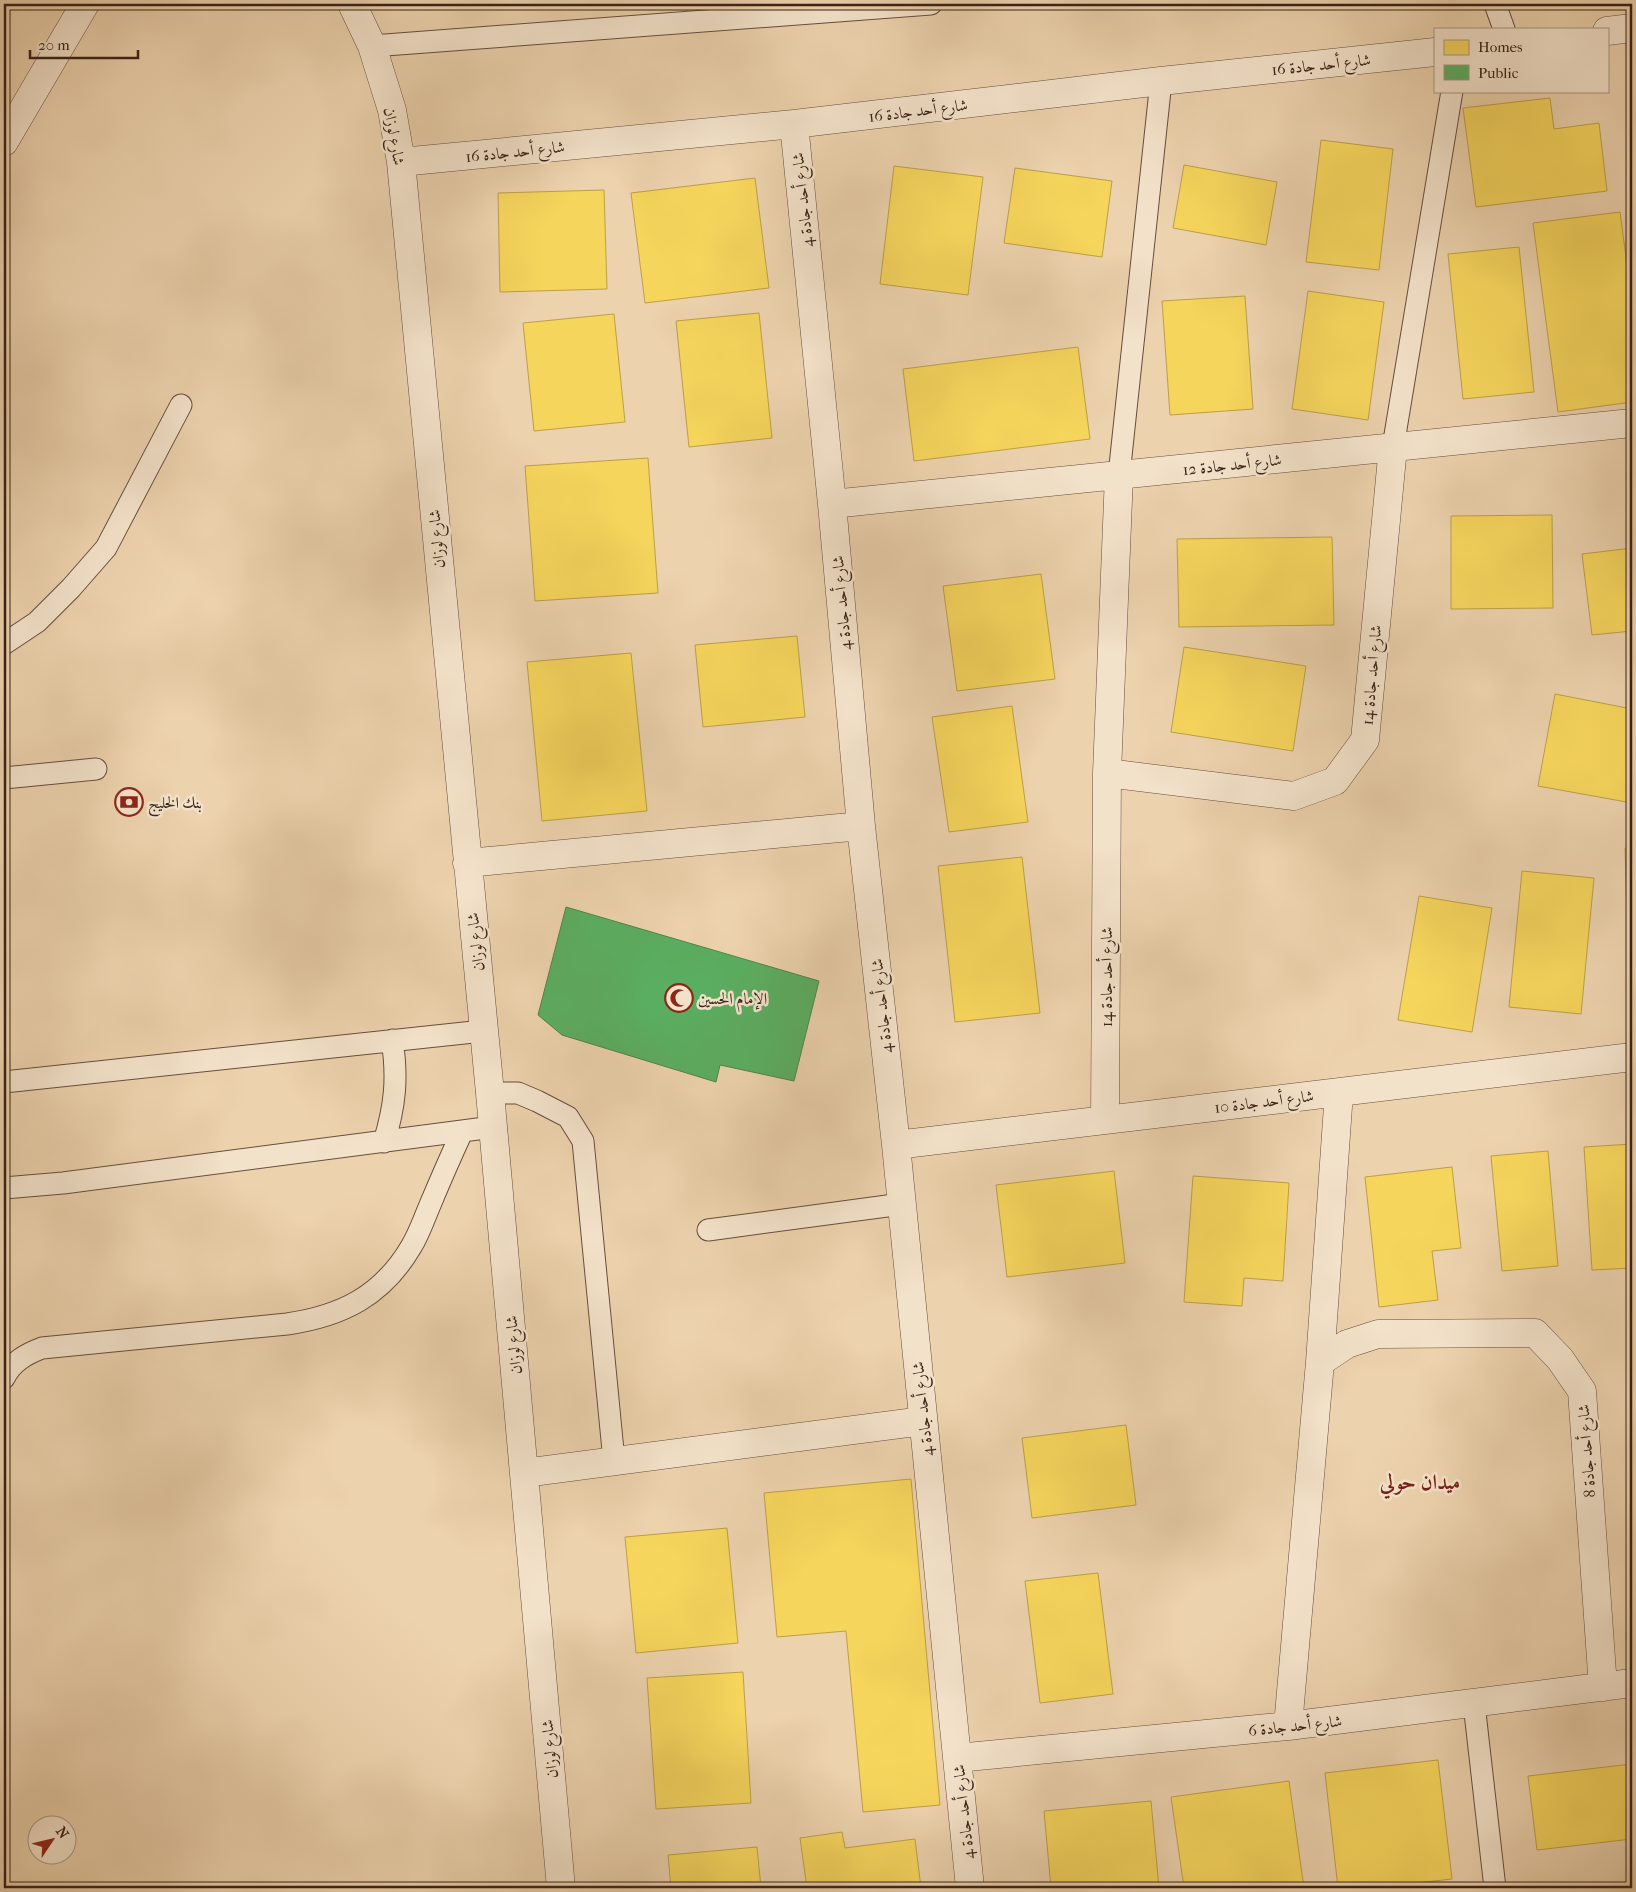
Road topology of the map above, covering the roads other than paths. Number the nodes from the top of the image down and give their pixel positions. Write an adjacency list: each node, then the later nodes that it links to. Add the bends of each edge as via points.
1 (85, 4): 13 (street)
2 (352, 4): 8 (street, شارع لوزان)
3 (931, 4): 8 (lane)
4 (1495, 4): 5 (lane)
5 (1504, 28)
6 (1632, 28): 7 (street)
7 (1608, 31)
8 (372, 46): 14 (street, شارع لوزان, via 392,110)
9 (1434, 52): 10 (street, شارع أحد جادة 16)
10 (1161, 81): 12 (street, شارع أحد جادة 16); 18 (lane)
11 (1452, 92): 17 (lane)
12 (794, 124): 14 (street, شارع أحد جادة 16); 19 (street, شارع أحد جادة 4)
13 (4, 142)
14 (401, 162): 25 (street, شارع لوزان)
15 (181, 406): 20 (lane, via 106,548 37,622)
16 (1632, 423): 17 (street, شارع أحد جادة 12)
17 (1393, 448): 18 (street, شارع أحد جادة 12); 22 (street, شارع أحد جادة 14, via 1365,740 1335,781 1294,796)
18 (1119, 475): 19 (street, شارع أحد جادة 12); 22 (street, شارع أحد جادة 14)
19 (832, 504): 24 (street, شارع أحد جادة 4)
20 (4, 644)
21 (96, 769): 23 (lane)
22 (1107, 773): 32 (street, شارع أحد جادة 14)
23 (4, 778)
24 (861, 826): 25 (street); 36 (street, شارع أحد جادة 4)
25 (467, 863): 26 (street, شارع لوزان)
26 (484, 1031): 27 (lane); 31 (street, شارع لوزان)
27 (392, 1040): 29 (lane); 35 (lane, via 396,1085 393,1113)
28 (1632, 1057): 30 (street, شارع أحد جادة 10)
29 (4, 1082)
30 (1339, 1092): 32 (street, شارع أحد جادة 10); 40 (street)
31 (490, 1093): 33 (street, شارع لوزان); 43 (lane, via 518,1093 537,1100 568,1117 583,1141)
32 (1105, 1120): 36 (street, شارع أحد جادة 10)
33 (493, 1127): 34 (lane); 44 (street, شارع لوزان)
34 (462, 1132): 35 (lane); 41 (lane, via 412,1245 392,1273 360,1301 337,1313 304,1322 42,1348 15,1363)
35 (384, 1142): 37 (lane)
36 (896, 1145): 38 (street, شارع أحد جادة 4)
37 (4, 1188)
38 (902, 1204): 39 (lane); 42 (street, شارع أحد جادة 4)
39 (708, 1230)
40 (1320, 1362): 46 (street, شارع أحد جادة 8, via 1347,1344 1378,1334 1535,1333 1560,1359 1582,1391); 48 (street)
41 (4, 1378)
42 (923, 1420): 43 (street); 49 (street, شارع أحد جادة 4)
43 (614, 1461): 44 (street)
44 (524, 1473): 50 (street, شارع لوزان)
45 (1632, 1683): 46 (street, شارع أحد جادة 6)
46 (1603, 1687): 47 (street, شارع أحد جادة 6)
47 (1474, 1704): 48 (street, شارع أحد جادة 6); 52 (lane)
48 (1288, 1726): 49 (street, شارع أحد جادة 6)
49 (957, 1758): 51 (street, شارع أحد جادة 4)
50 (561, 1888)
51 (970, 1888)
52 (1494, 1888)

